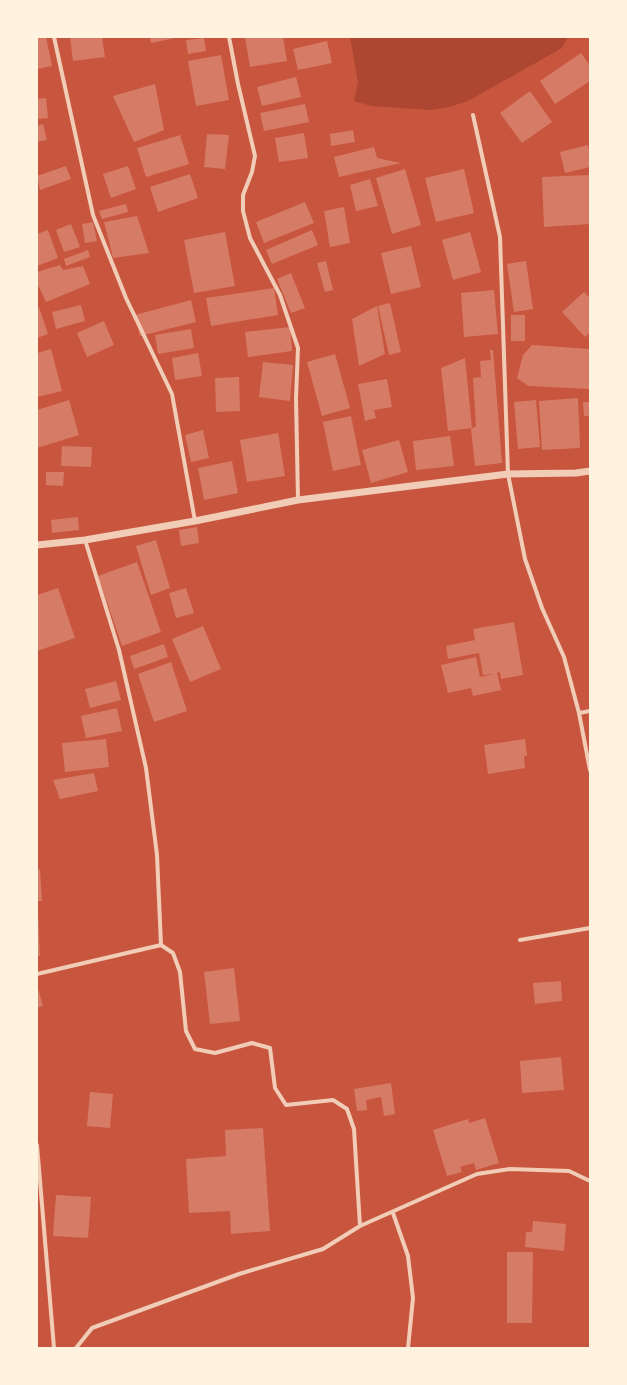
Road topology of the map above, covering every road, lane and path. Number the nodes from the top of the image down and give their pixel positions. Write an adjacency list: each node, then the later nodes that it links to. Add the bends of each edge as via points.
1 (54, 37): 7 (street, via 93,215 126,298 172,394)
2 (229, 37): 6 (street, via 255,156 243,195 243,212 250,238 280,295 298,348)
3 (473, 115): 5 (street, via 500,237)
4 (590, 471): 5 (street)
5 (508, 474): 6 (street); 11 (street, via 525,560 542,608 564,657)
6 (298, 500): 7 (street)
7 (195, 521): 8 (street)
8 (85, 540): 9 (street); 15 (street, via 119,650 146,768 157,855)
9 (37, 545)
10 (590, 711): 11 (street)
11 (579, 712): 12 (street)
12 (590, 770)
13 (590, 928): 14 (street)
14 (520, 940)
15 (161, 945): 16 (street); 20 (street, via 173,953 180,972 186,1031 195,1049 215,1052 252,1043 270,1048 275,1088 286,1105 333,1100 347,1109 354,1129)
16 (37, 974)
17 (37, 1145): 21 (street)
18 (590, 1181): 19 (street, via 569,1171 510,1169 477,1174)
19 (393, 1212): 20 (street); 23 (street, via 408,1256 413,1298)
20 (360, 1226): 22 (street, via 323,1249 239,1274 92,1328)
21 (54, 1348)
22 (76, 1348)
23 (408, 1348)

